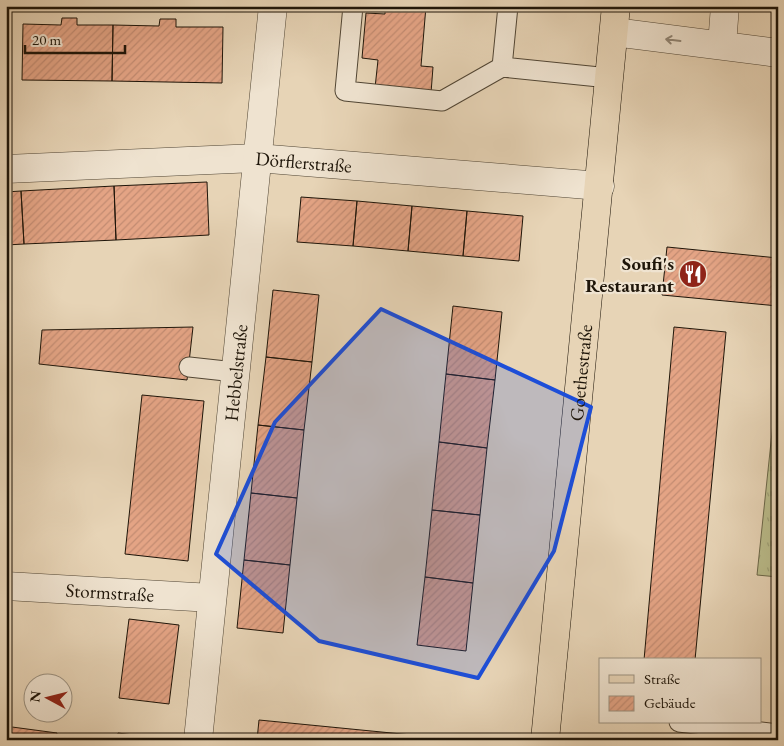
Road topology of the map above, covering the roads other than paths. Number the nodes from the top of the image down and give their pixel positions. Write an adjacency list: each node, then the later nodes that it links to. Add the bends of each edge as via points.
1 (273, 6): 10 (street, Hebbelstraße)
2 (353, 6): 8 (lane, via 345,91 442,100)
3 (508, 6): 8 (lane)
4 (725, 6): 6 (street)
5 (615, 19): 6 (street, one-way to 5); 9 (main road, Goethestraße)
6 (722, 45): 7 (street)
7 (778, 53)
8 (502, 67): 9 (lane)
9 (610, 78): 12 (main road, Goethestraße)
10 (257, 158): 11 (street, Dörflerstraße); 12 (street, Dörflerstraße); 14 (street, Hebbelstraße)
11 (6, 169)
12 (600, 186): 20 (main road, Goethestraße)
13 (189, 367): 14 (lane)
14 (235, 372): 16 (street, Hebbelstraße)
15 (6, 586): 16 (street, Stormstraße)
16 (212, 598): 19 (street, Hebbelstraße)
17 (696, 724): 18 (lane)
18 (778, 734)
19 (198, 740)
20 (545, 740)

